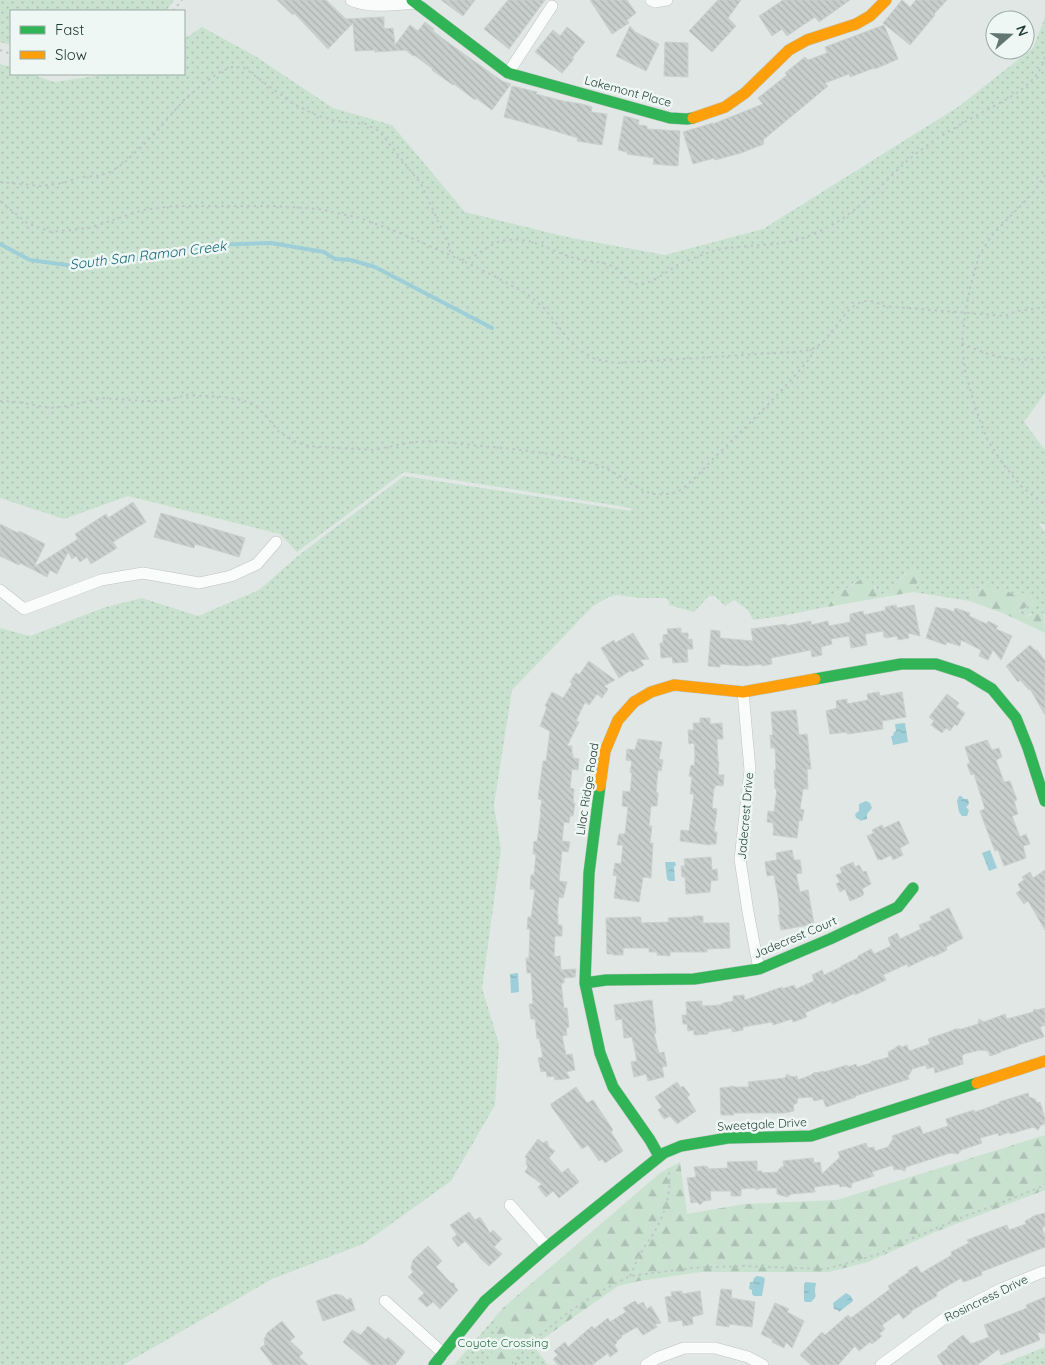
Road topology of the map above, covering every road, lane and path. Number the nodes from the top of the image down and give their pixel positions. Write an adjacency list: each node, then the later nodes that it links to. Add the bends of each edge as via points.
1 (182, 0): 8 (path)
2 (352, 0): 6 (street, Lakemont Place, via 375,5)
3 (651, 0): 4 (street)
4 (667, 0)
5 (886, 0): 10 (street, Lakemont Place, via 856,24 807,40 789,50 745,93 725,107 687,119 670,118)
6 (416, 1): 10 (street, Lakemont Place)
7 (552, 6): 10 (street)
8 (174, 10)
9 (1045, 56): 15 (path, via 1036,76 1024,88 929,143 856,210 807,238 710,252 644,284 626,280 614,267 578,259 526,240 500,241)
10 (508, 73)
11 (1045, 175): 17 (path, via 1033,193 992,235 979,256)
12 (0, 182): 14 (path, via 41,186 110,172 124,163 157,132 184,100 204,84 218,73 232,67 243,67 292,103 316,115 335,121 366,124 379,131 421,184)
13 (0, 201): 14 (path, via 27,223 51,232 89,228 143,210 173,206 319,209 360,218)
14 (451, 256): 15 (path)
15 (462, 260): 19 (path, via 527,294 544,308 569,340 595,359 616,362)
16 (1045, 307): 17 (path, via 1004,316)
17 (965, 313): 18 (path); 19 (path, via 884,306 869,301 859,303 821,344)
18 (962, 343): 20 (path, via 1001,358); 22 (path, via 965,370 987,439 1022,487)
19 (811, 349): 21 (path, via 811,357 757,416 689,483 676,492 665,494 645,491 602,466 570,457 435,441 373,450 308,446 279,432 256,406 225,397 187,395 162,401 103,398 50,408)
20 (1045, 357)
21 (0, 401)
22 (1045, 506)
23 (276, 542): 24 (street, via 257,564 231,576 199,583 143,573 101,580 24,609)
24 (0, 590)
25 (744, 692): 26 (street, Lilac Ridge Road, via 901,664 936,664 967,674 992,689 1016,718); 28 (street, Jadecrest Drive, via 750,770 740,859); 29 (street, Lilac Ridge Road, via 674,685 651,692 634,702 618,720 605,751 588,873)
26 (1045, 801)
27 (913, 888): 28 (street, Jadecrest Court, via 898,906)
28 (759, 969): 29 (street, Jadecrest Court, via 694,979)
29 (585, 983): 31 (street, Lilac Ridge Road, via 600,1054 613,1087)
30 (1045, 1061): 31 (street, Sweetgale Drive, via 811,1136 728,1138 681,1146)
31 (662, 1155): 34 (street, Sweetgale Drive); 36 (path, via 669,1174 668,1198 655,1231)
32 (1045, 1185): 36 (path, via 876,1254 826,1269 743,1266)
33 (510, 1205): 34 (street)
34 (547, 1247): 38 (street, Sweetgale Drive, via 485,1302)
35 (1045, 1271): 43 (street, Rosincress Drive, via 945,1318)
36 (630, 1276): 40 (path, via 570,1311 534,1340)
37 (385, 1301): 38 (street)
38 (444, 1354): 39 (street, Sweetgale Drive)
39 (434, 1365)
40 (515, 1365)
41 (646, 1365): 42 (street, via 684,1348 715,1348 748,1357)
42 (763, 1365)
43 (881, 1365)

